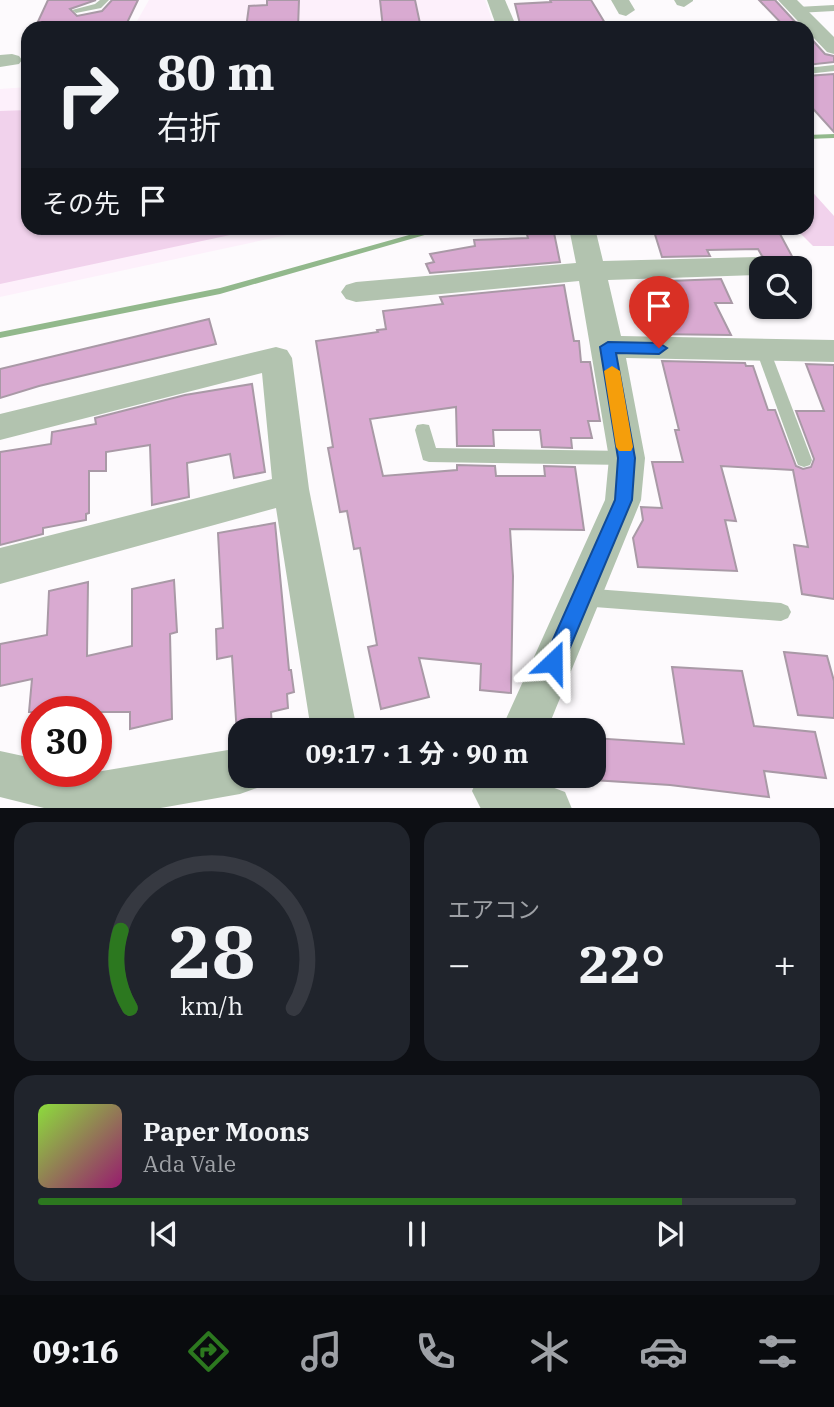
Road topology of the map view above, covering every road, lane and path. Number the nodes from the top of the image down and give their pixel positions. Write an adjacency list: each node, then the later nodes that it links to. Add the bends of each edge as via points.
1 (105, 0): 5 (lane, via 98,6)
2 (496, 0): 6 (street)
3 (792, 5): 4 (lane); 7 (street)
4 (834, 8)
5 (76, 9)
6 (504, 21)
7 (808, 21)
8 (814, 28): 9 (street)
9 (834, 48)
10 (834, 68): 11 (lane)
11 (814, 70)
12 (584, 235): 14 (street)
13 (749, 266): 14 (street)
14 (592, 271): 15 (street); 16 (street)
15 (356, 292)
16 (608, 347): 17 (street); 21 (street)
17 (762, 350): 18 (street); 22 (lane)
18 (834, 351)
19 (0, 426): 23 (street, via 276,358)
20 (423, 430): 21 (lane, via 429,455)
21 (627, 458): 25 (street, via 624,500)
22 (804, 460)
23 (292, 489): 24 (street); 27 (street)
24 (0, 566)
25 (581, 597): 26 (lane); 28 (street)
26 (782, 612)
27 (332, 718)
28 (523, 718)
29 (228, 773): 30 (street, via 93,795)
30 (0, 774)
31 (496, 792): 32 (street)
32 (548, 808)

